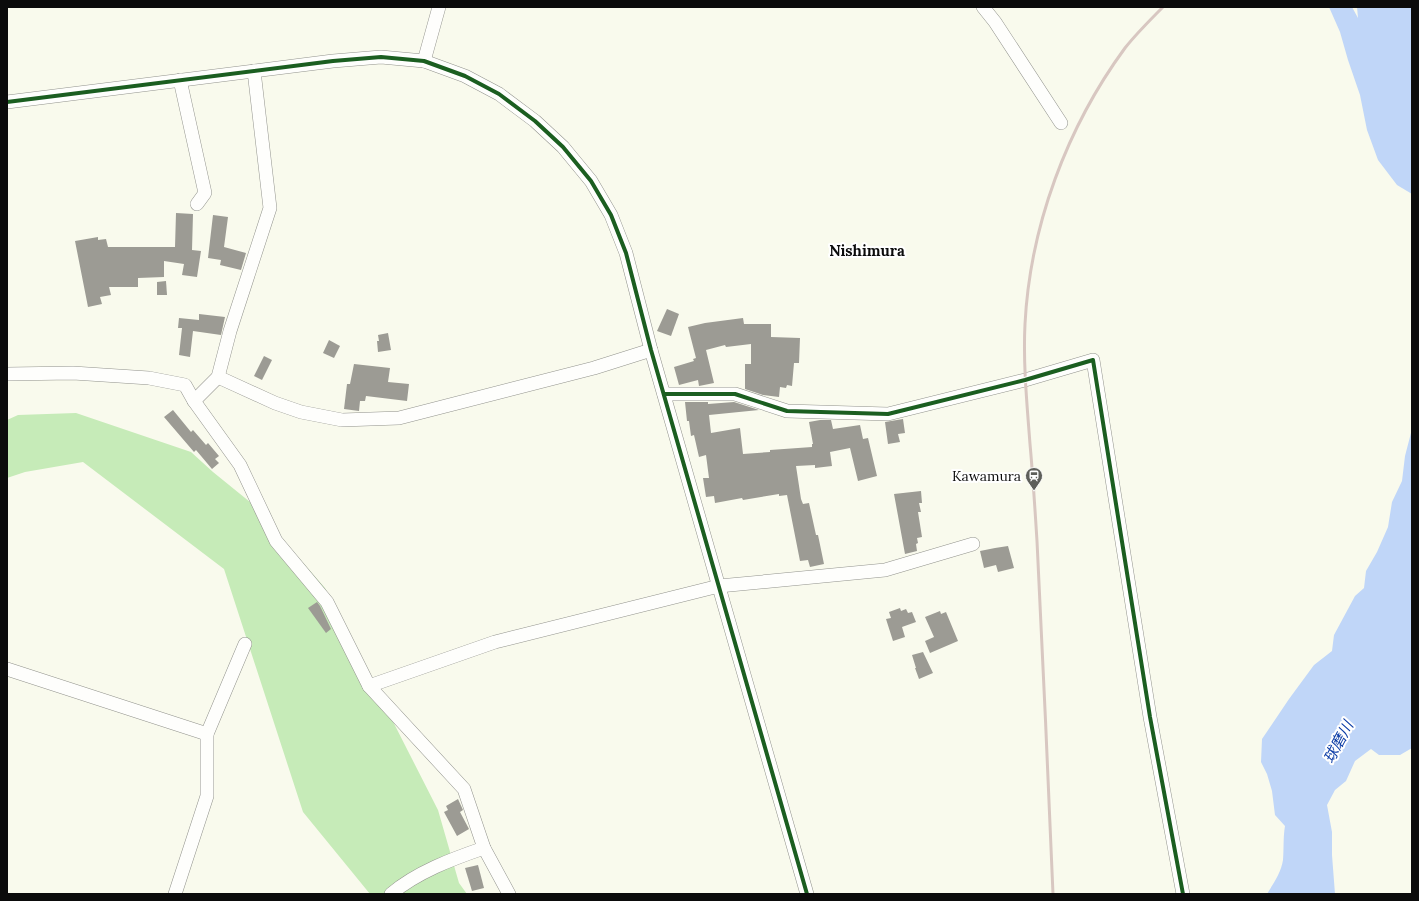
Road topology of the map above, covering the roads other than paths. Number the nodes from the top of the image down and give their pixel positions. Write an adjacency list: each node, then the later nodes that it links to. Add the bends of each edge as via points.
1 (439, 7): 3 (street)
2 (983, 7): 7 (street, via 996,22)
3 (424, 61): 4 (street, via 381,58); 9 (street, via 465,76 499,94 547,131 591,181 610,214 626,253)
4 (254, 71): 5 (street); 11 (street, via 270,208 230,331)
5 (180, 80): 6 (street); 8 (street, via 205,193)
6 (7, 102)
7 (1061, 123)
8 (197, 204)
9 (651, 350): 11 (street, via 594,368 399,418 342,420 301,412); 12 (street)
10 (7, 374): 13 (street, via 73,373 149,378 185,385)
11 (218, 377): 13 (street)
12 (664, 394): 15 (street); 25 (street, via 735,394 787,411 888,414 1025,380 1093,360 1149,709)
13 (194, 401): 18 (street, via 240,465 276,541 327,602)
14 (973, 544): 15 (street, via 885,570)
15 (719, 586): 18 (street, via 495,642); 24 (street)
16 (244, 644): 19 (street)
17 (7, 669): 19 (street)
18 (369, 686): 20 (street, via 464,789)
19 (207, 734): 21 (street, via 207,796)
20 (484, 848): 22 (street, via 436,866); 23 (street)
21 (175, 894)
22 (391, 894)
23 (509, 894)
24 (806, 894)
25 (1182, 894)

